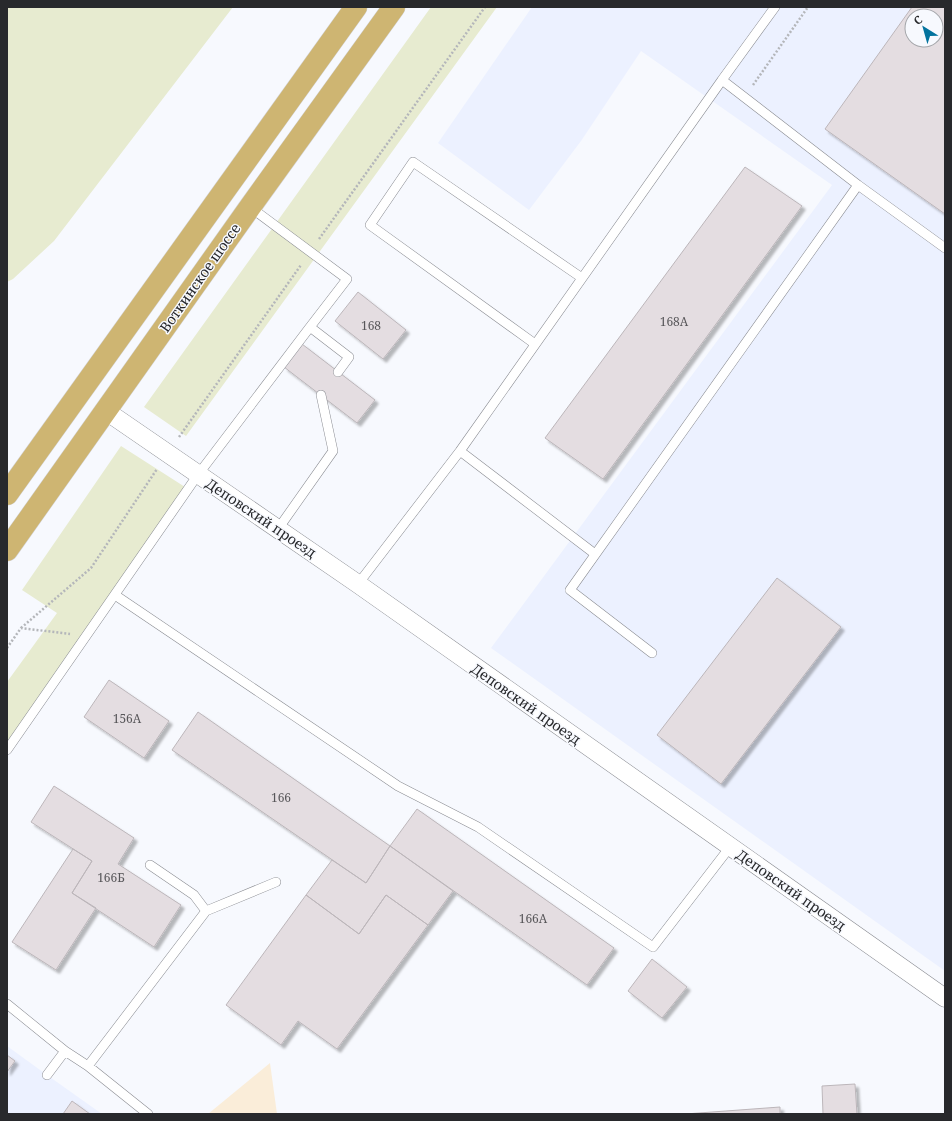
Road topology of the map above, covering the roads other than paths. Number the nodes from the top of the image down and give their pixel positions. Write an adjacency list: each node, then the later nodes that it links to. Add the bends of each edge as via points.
1 (356, 7): 12 (main road)
2 (394, 7): 6 (main road, Воткинское шоссе)
3 (775, 7): 4 (lane)
4 (722, 80): 5 (lane); 8 (lane)
5 (858, 185): 7 (lane); 20 (lane)
6 (250, 207): 9 (lane, via 347,278); 14 (main road, Воткинское шоссе)
7 (945, 248)
8 (582, 278): 10 (lane); 10 (lane, via 413,162 370,225)
9 (310, 327): 11 (lane, via 350,357); 16 (lane)
10 (535, 344): 15 (lane)
11 (338, 372)
12 (81, 391): 14 (main road); 17 (main road)
13 (321, 395): 18 (lane, via 334,451)
14 (106, 411): 16 (street, Деповский проезд); 19 (main road, Воткинское шоссе)
15 (460, 451): 20 (lane); 21 (lane)
16 (197, 476): 18 (street, Деповский проезд); 22 (lane)
17 (7, 494)
18 (278, 529): 21 (street, Деповский проезд)
19 (7, 550)
20 (595, 554): 23 (lane, via 570,590)
21 (358, 584): 25 (street, Деповский проезд)
22 (115, 594): 24 (lane); 25 (lane, via 398,786 478,827 653,948)
23 (652, 653)
24 (7, 750)
25 (730, 847): 29 (street, Деповский проезд)
26 (150, 865): 28 (lane, via 194,895)
27 (276, 882): 28 (lane)
28 (206, 911): 32 (lane)
29 (945, 998)
30 (7, 1004): 31 (lane)
31 (65, 1051): 32 (lane); 33 (lane)
32 (88, 1066): 34 (lane)
33 (47, 1075)
34 (148, 1114)

